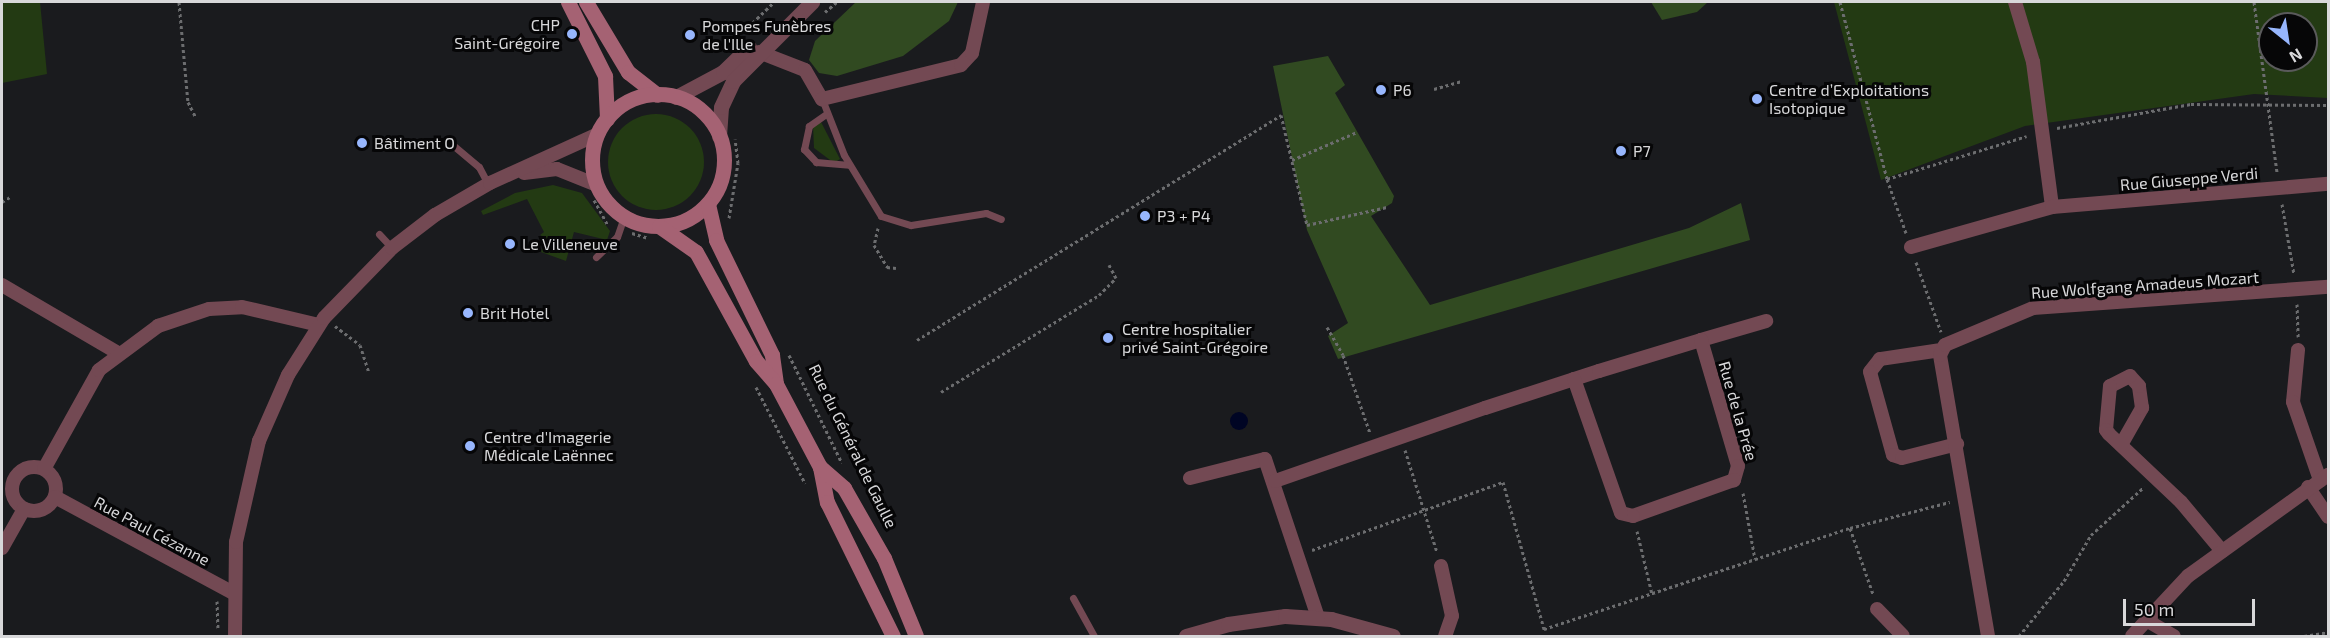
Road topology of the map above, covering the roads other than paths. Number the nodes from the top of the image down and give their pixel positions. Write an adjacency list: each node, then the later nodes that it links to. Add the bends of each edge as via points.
1 (568, 2): 12 (main road, via 605,76)
2 (586, 2): 8 (main road, via 628,72)
3 (797, 2): 9 (street, via 723,72)
4 (812, 2): 7 (street)
5 (983, 2): 10 (street, via 972,53 961,64)
6 (2015, 2): 21 (street, via 2033,62)
7 (759, 52): 10 (street, via 805,70); 13 (street, via 723,102)
8 (657, 95): 9 (main road); 12 (main road, via 629,101)
9 (676, 97): 13 (main road)
10 (822, 99): 11 (lane)
11 (826, 114): 16 (lane); 16 (lane, via 809,126 804,149 825,165)
12 (607, 119): 14 (main road)
13 (725, 132): 20 (main road, via 723,171)
14 (598, 134): 17 (street); 19 (main road, via 592,160)
15 (448, 141): 17 (lane, via 479,167)
16 (849, 165): 22 (lane, via 881,216 911,225 986,213)
17 (489, 183): 19 (street, via 557,169); 27 (street)
18 (2328, 184): 21 (street, Rue Giuseppe Verdi)
19 (594, 191): 23 (main road)
20 (708, 204): 25 (main road); 38 (main road, Rue du Général de Gaulle, via 716,240 772,355)
21 (2052, 207): 26 (street, Rue Giuseppe Verdi)
22 (1001, 219)
23 (621, 223): 25 (main road); 28 (lane)
24 (379, 234): 27 (lane)
25 (659, 234): 38 (main road, Rue du Général de Gaulle, via 696,252 756,361)
26 (1911, 247)
27 (392, 248): 31 (street)
28 (596, 257)
29 (2, 285): 36 (street)
30 (2328, 287): 34 (street, Rue Wolfgang Amadeus Mozart, via 2033,308)
31 (322, 321): 36 (street, via 273,310 209,309 158,326); 54 (street, via 288,375 259,441 238,532)
32 (1766, 321): 33 (street)
33 (1701, 340): 37 (street); 37 (street, Rue de la Prée, via 1738,466 1727,484 1633,516 1618,508)
34 (1943, 347): 39 (street); 39 (street, Rue Wolfgang Amadeus Mozart, via 1880,359 1870,372 1893,455 1902,458)
35 (2298, 350): 47 (street, via 2294,402)
36 (118, 353): 42 (street, via 99,370)
37 (1574, 379): 46 (street)
38 (776, 384): 41 (main road, Rue du Général de Gaulle)
39 (1957, 444): 67 (street)
40 (2121, 445): 40 (street, via 2142,408 2139,386 2130,376 2110,386 2103,423); 52 (street)
41 (820, 467): 60 (main road, Rue du Général de Gaulle, via 827,502); 61 (main road, Rue du Général de Gaulle, via 844,488 884,558)
42 (44, 469): 45 (street, via 32,467); 48 (street, via 57,486)
43 (2, 472): 45 (street)
44 (1190, 478): 46 (street, via 1262,457)
45 (14, 480): 49 (street, via 12,491)
46 (1275, 481): 57 (street)
47 (2319, 481): 50 (street); 52 (street)
48 (55, 497): 49 (street, via 42,509); 54 (street, Rue Paul Cézanne)
49 (24, 509): 51 (street)
50 (2328, 517)
51 (2, 548)
52 (2222, 551): 58 (street)
53 (1441, 566): 65 (street, via 1452,616)
54 (233, 593): 59 (street)
55 (1073, 598): 62 (lane)
56 (1879, 613): 66 (street)
57 (1318, 617): 63 (street, via 1249,620); 64 (street)
58 (2146, 620): 68 (street); 69 (street)
59 (235, 636)
60 (893, 636)
61 (916, 636)
62 (1094, 636)
63 (1186, 636)
64 (1393, 636)
65 (1445, 636)
66 (1903, 636)
67 (1988, 636)
68 (2132, 636)
69 (2174, 636)

